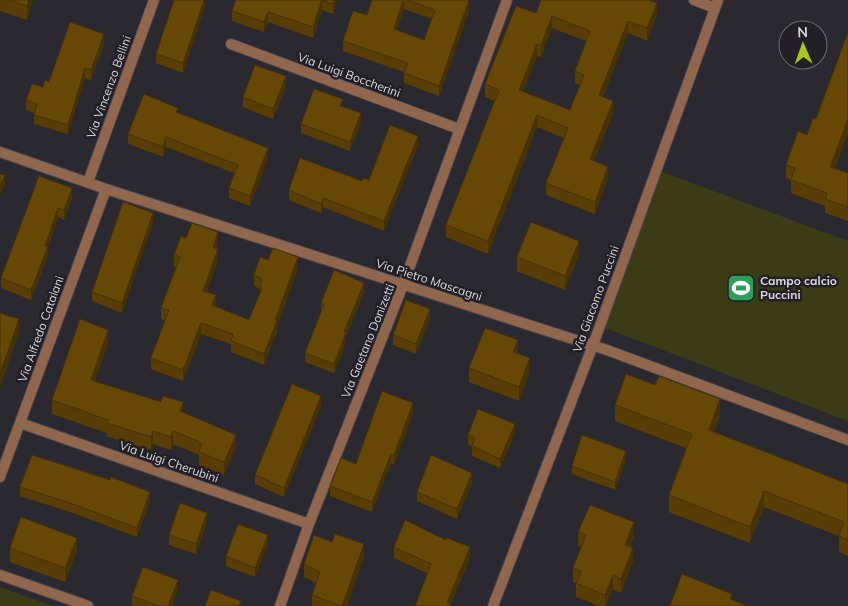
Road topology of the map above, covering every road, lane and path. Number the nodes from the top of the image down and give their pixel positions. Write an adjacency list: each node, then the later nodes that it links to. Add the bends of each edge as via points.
1 (154, 0): 8 (street, Via Vincenzo Bellini)
2 (507, 0): 6 (street, Via Gaetano Donizetti)
3 (694, 0): 4 (street)
4 (717, 4): 11 (street, Via Giacomo Puccini)
5 (231, 44): 6 (street, Via Luigi Boccherini)
6 (459, 129): 10 (street, Via Gaetano Donizetti)
7 (0, 152): 8 (street, Via Pietro Mascagni)
8 (88, 182): 9 (street, Via Pietro Mascagni)
9 (106, 188): 10 (street, Via Pietro Mascagni); 12 (street, Via Alfredo Catalani)
10 (403, 285): 11 (street, Via Pietro Mascagni); 15 (street, Via Gaetano Donizetti)
11 (593, 345): 13 (street, Via Pietro Mascagni); 19 (street, Via Giacomo Puccini)
12 (20, 422): 14 (street, Via Alfredo Catalani); 15 (street, Via Luigi Cherubini)
13 (848, 440)
14 (0, 477)
15 (309, 524): 18 (street, Via Gaetano Donizetti)
16 (0, 575): 17 (street)
17 (88, 606)
18 (280, 606)
19 (494, 606)

